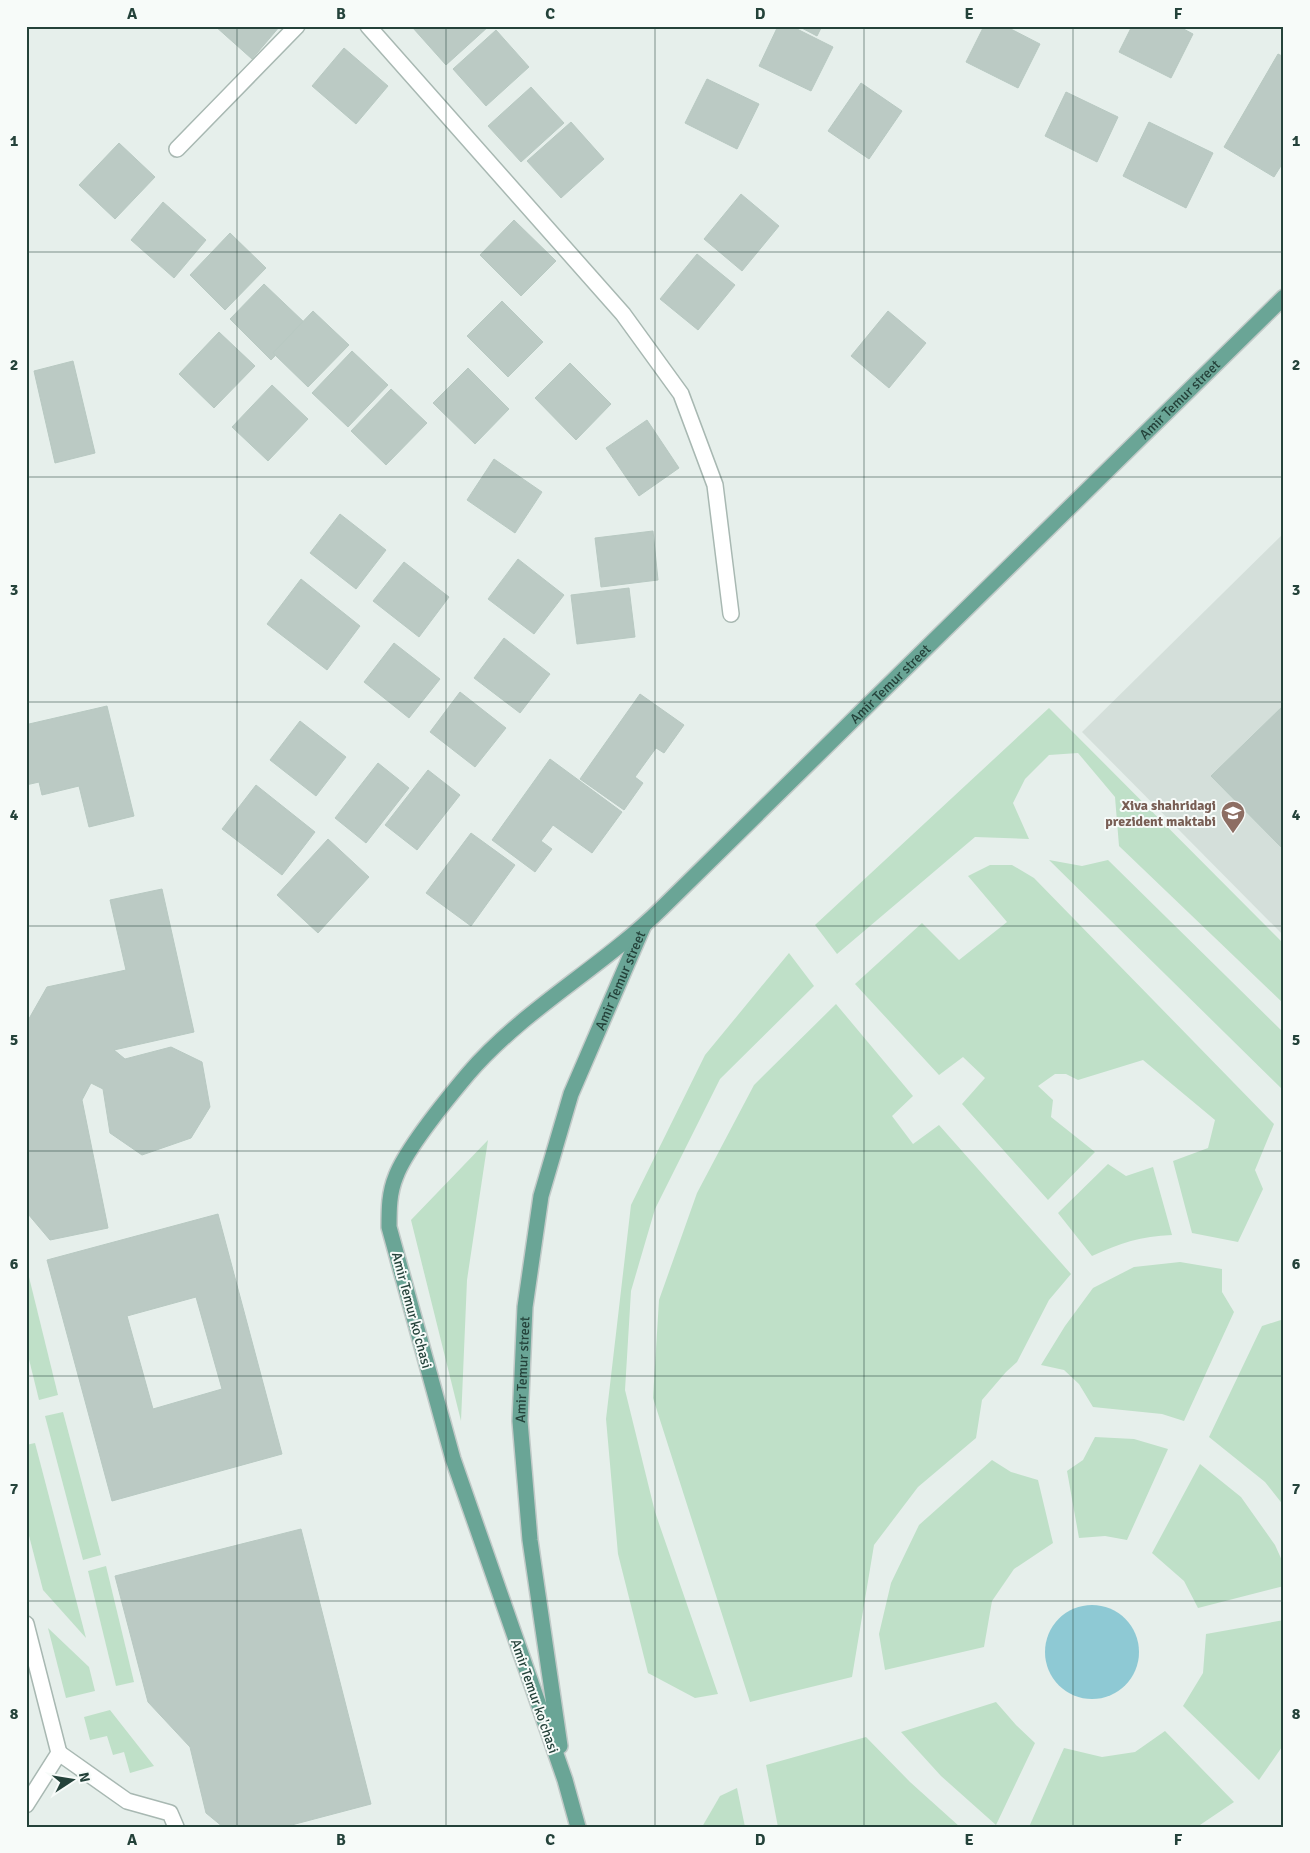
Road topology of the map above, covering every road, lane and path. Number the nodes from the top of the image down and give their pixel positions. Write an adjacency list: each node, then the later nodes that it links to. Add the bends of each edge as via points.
1 (296, 26): 3 (street)
2 (368, 26): 5 (street, via 623,314 681,394 715,484)
3 (178, 149)
4 (1284, 297): 6 (main road, Amir Temur street)
5 (731, 614)
6 (644, 925): 9 (main road, Amir Temur street, via 571,1094 541,1196 525,1307 520,1421 530,1540); 9 (main road, Amir Temur ko'chasi, via 511,1030 488,1052 412,1147 397,1173 389,1199 389,1227 453,1459)
7 (26, 1624): 8 (street)
8 (59, 1753): 10 (street); 11 (street, via 127,1801 170,1813)
9 (565, 1780): 12 (main road, Amir Temur street)
10 (26, 1805)
11 (176, 1827)
12 (578, 1827)

